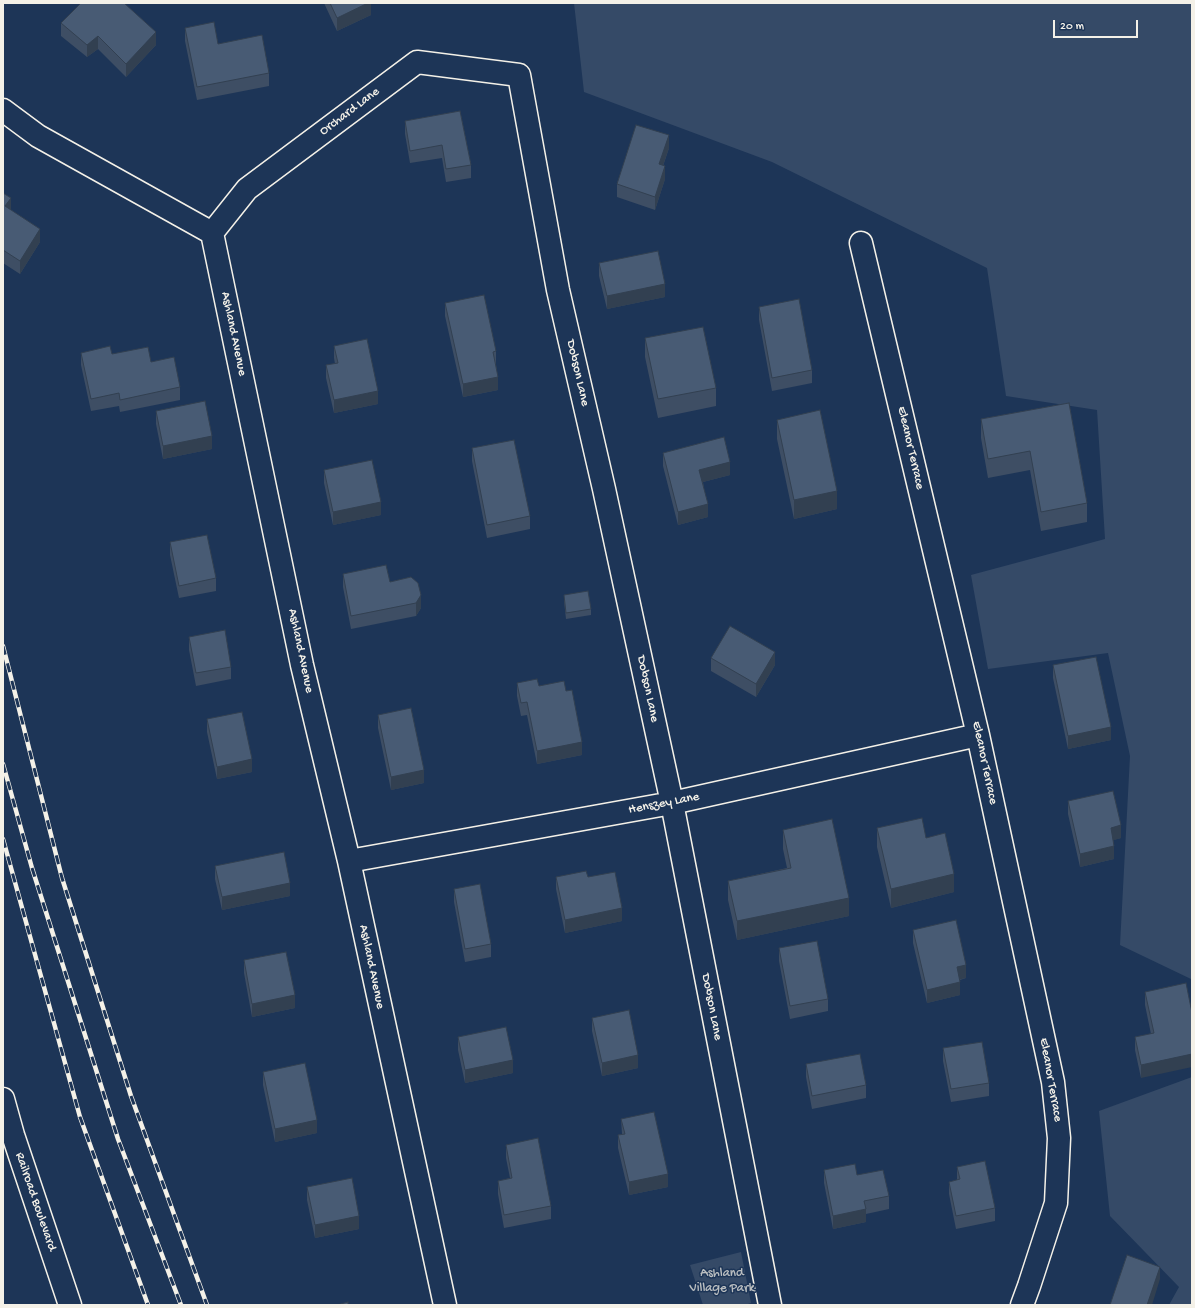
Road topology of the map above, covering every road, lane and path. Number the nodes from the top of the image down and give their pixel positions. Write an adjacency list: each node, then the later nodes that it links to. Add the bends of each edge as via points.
1 (519, 75): 3 (street, Orchard Lane, via 417,62 247,189); 6 (street, Dobson Lane, via 558,290)
2 (3, 110): 3 (street, via 38,136)
3 (212, 233): 7 (street, Ashland Avenue, via 302,665)
4 (861, 243): 5 (street, Eleanor Terrace)
5 (978, 734): 6 (street, Henszey Lane); 9 (street, Eleanor Terrace, via 1053,1082 1059,1138 1056,1204)
6 (672, 803): 7 (street, Henszey Lane); 12 (street, Dobson Lane)
7 (349, 861): 11 (street, Ashland Avenue)
8 (3, 1099): 10 (street, Railroad Boulevard)
9 (1026, 1296)
10 (70, 1305)
11 (445, 1305)
12 (770, 1305)

